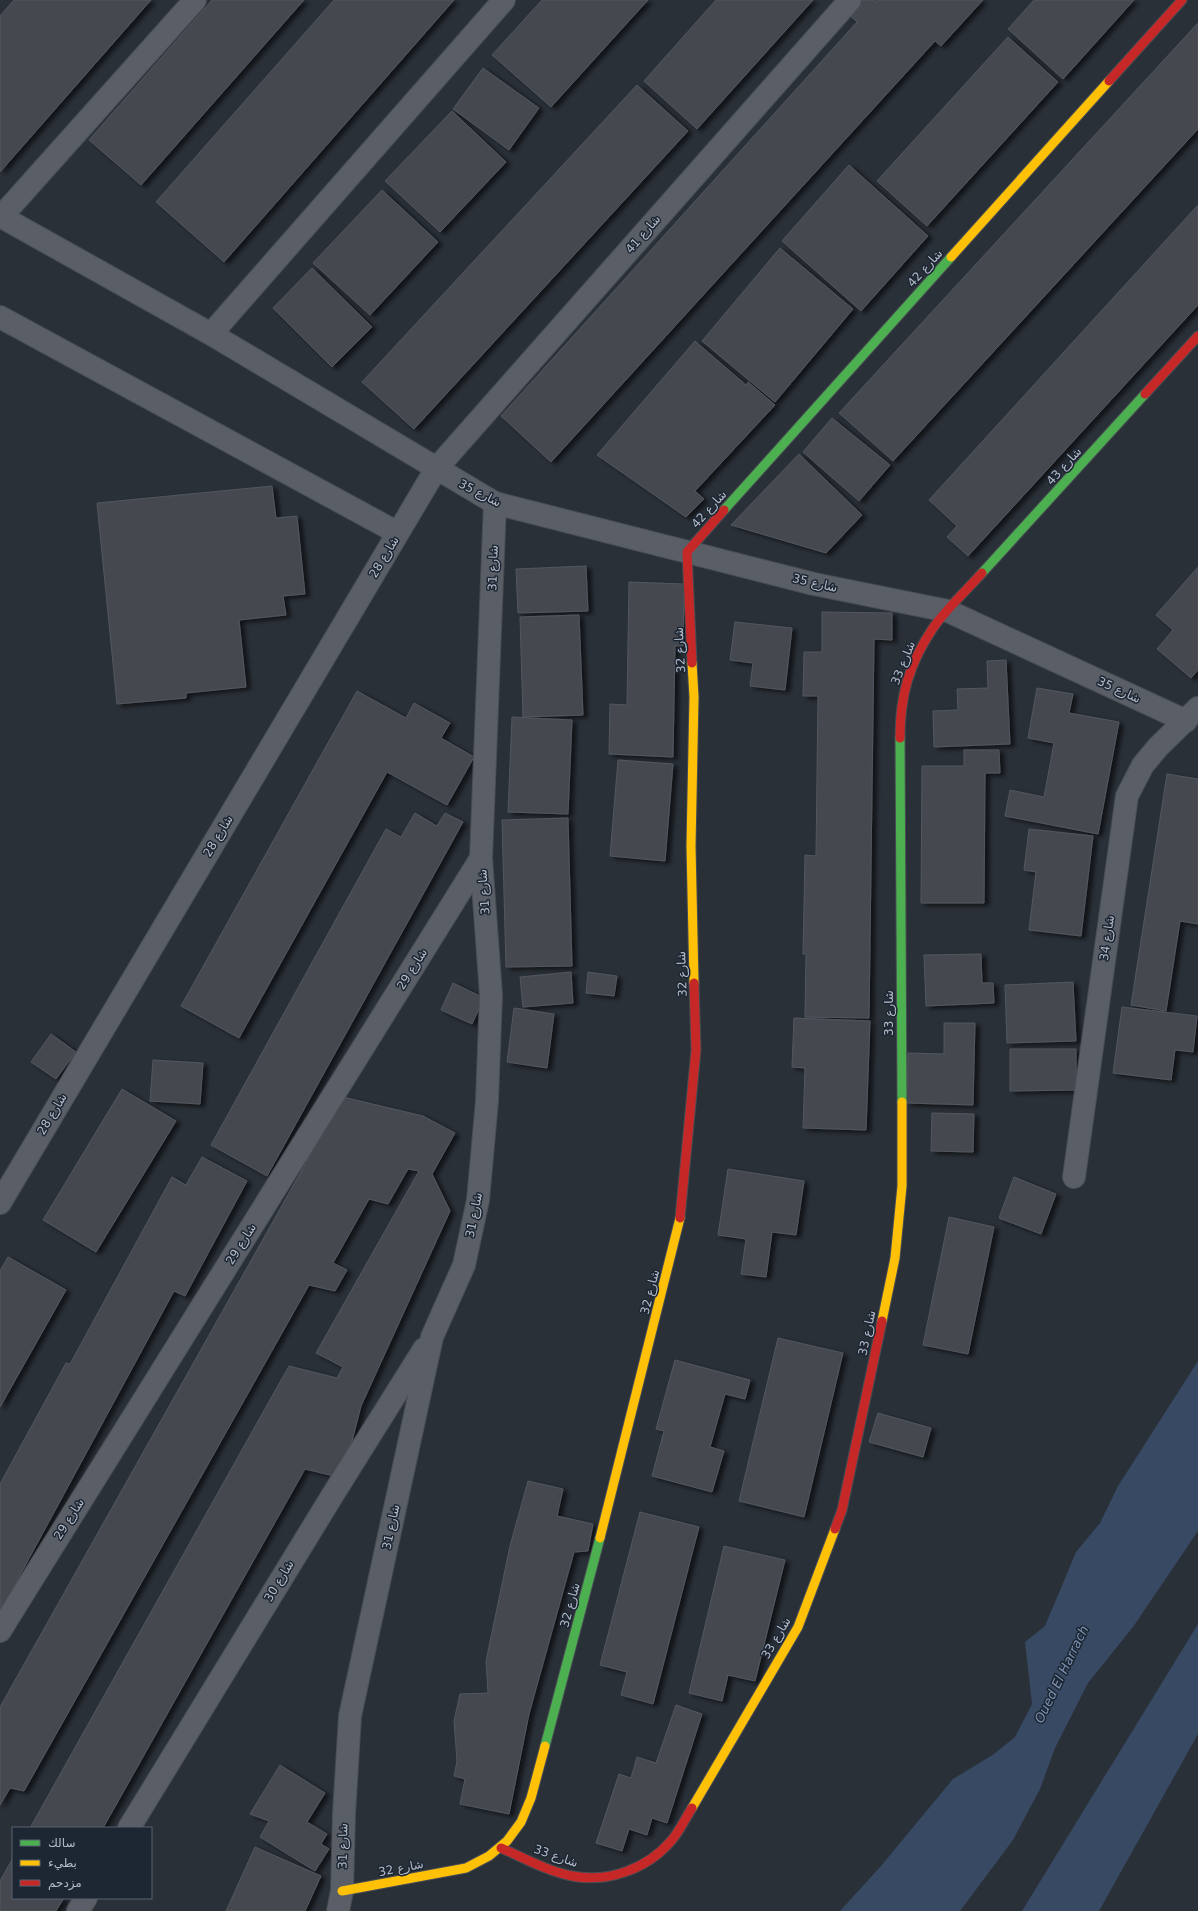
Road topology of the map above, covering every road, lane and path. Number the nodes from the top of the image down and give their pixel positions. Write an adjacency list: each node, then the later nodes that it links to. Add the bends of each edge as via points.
1 (195, 0): 5 (street)
2 (504, 0): 7 (street)
3 (850, 0): 9 (street, شارع 41)
4 (1182, 0): 12 (street, شارع 42)
5 (1, 217): 7 (street, شارع 35)
6 (0, 317): 11 (street)
7 (211, 334): 9 (street, شارع 35)
8 (1198, 336): 13 (street, شارع 43)
9 (436, 469): 10 (street, شارع 35); 11 (street, شارع 28)
10 (495, 503): 12 (street, شارع 35); 15 (street, شارع 31)
11 (398, 533): 17 (street, شارع 28)
12 (687, 552): 13 (street, شارع 35, via 814,584); 21 (street, شارع 32, via 694,697 691,846 696,1050 680,1220 620,1465 531,1798 525,1817)
13 (948, 611): 14 (street, شارع 35); 21 (street, شارع 33, via 933,627 918,654 904,687 900,715 902,1150 899,1222 888,1294 842,1510 824,1560 798,1627 672,1840 653,1858 631,1870 607,1876 581,1877 557,1871)
14 (1192, 715): 16 (street, شارع 34, via 1143,764 1127,796)
15 (481, 858): 18 (street, شارع 31, via 492,995 487,1101 478,1200 464,1265); 19 (street, شارع 29)
16 (1074, 1177)
17 (0, 1202)
18 (432, 1336): 20 (street, شارع 30, via 327,1502); 23 (street, شارع 31, via 350,1716)
19 (0, 1631)
20 (130, 1827)
21 (501, 1848): 23 (street, شارع 32, via 466,1868)
22 (85, 1899): 24 (street)
23 (340, 1901)
24 (78, 1911)

